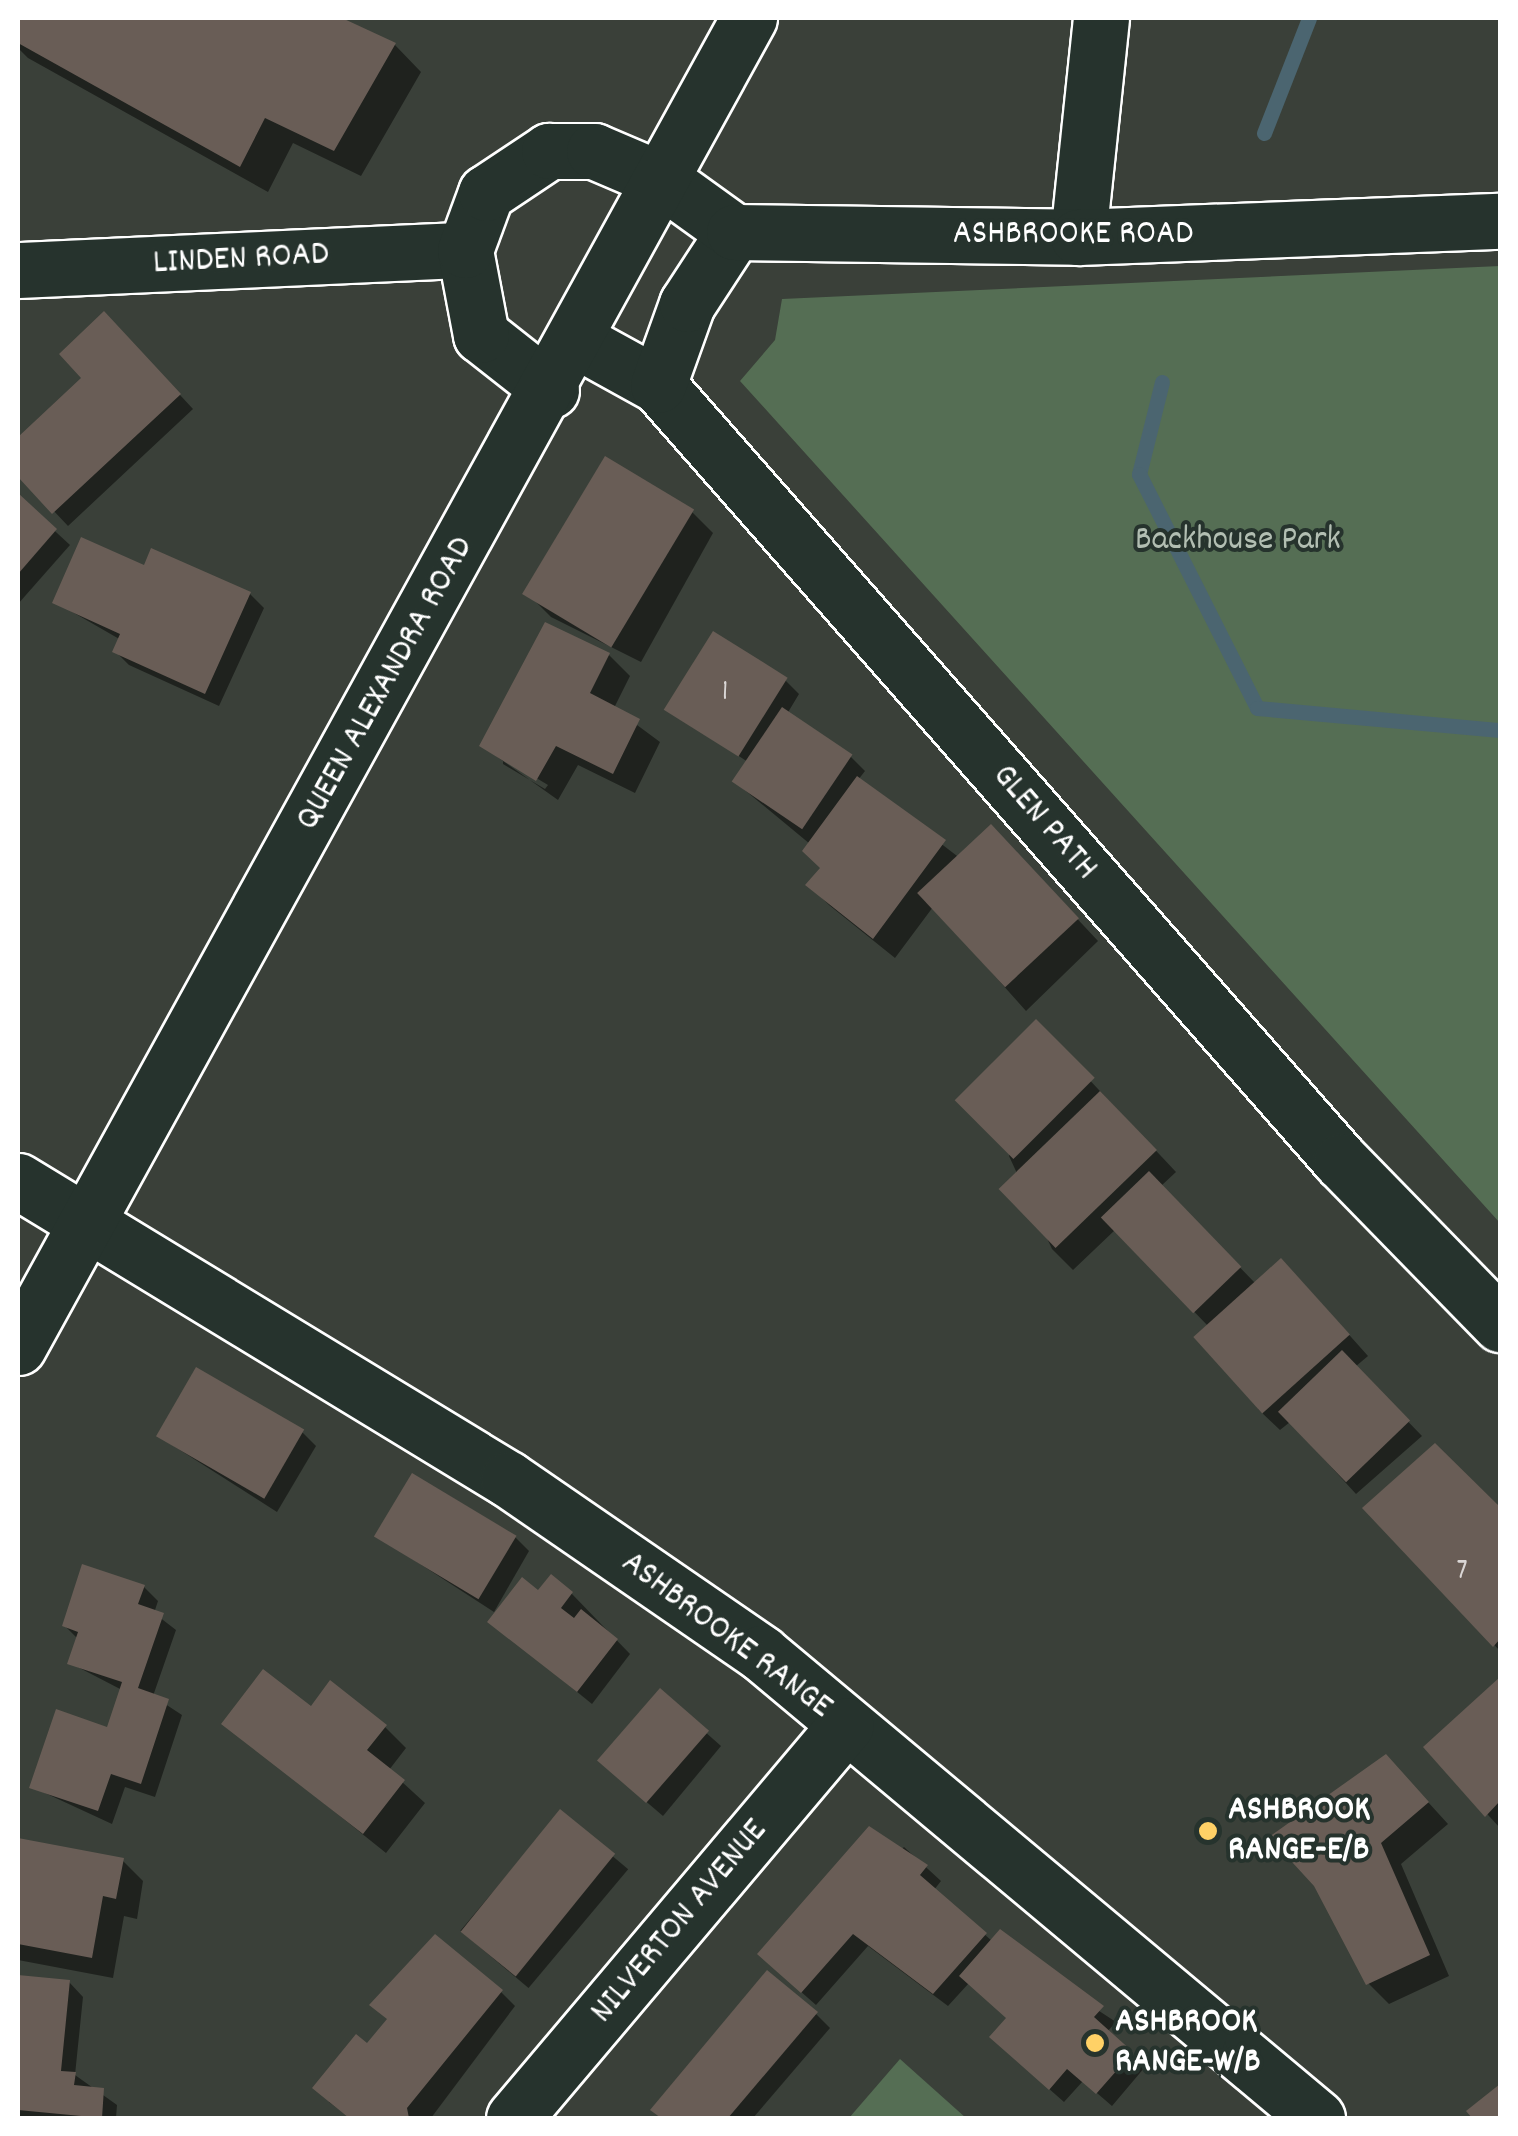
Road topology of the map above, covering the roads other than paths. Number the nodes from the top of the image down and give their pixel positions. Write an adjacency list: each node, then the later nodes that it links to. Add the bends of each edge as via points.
1 (749, 18): 3 (street, QUEEN ALEXANDRA ROAD)
2 (1101, 18): 6 (street)
3 (662, 180): 5 (street); 7 (street, via 594,151 549,151 486,193); 9 (street, QUEEN ALEXANDRA ROAD)
4 (1500, 222): 6 (street, ASHBROOKE ROAD)
5 (734, 232): 6 (street, ASHBROOKE ROAD); 10 (street, via 687,304)
6 (1078, 237)
7 (466, 250): 8 (street, LINDEN ROAD); 11 (street, via 481,334)
8 (18, 270)
9 (576, 340): 10 (street, GLEN PATH); 11 (street, QUEEN ALEXANDRA ROAD)
10 (658, 385): 14 (street, GLEN PATH, via 1341,1161)
11 (551, 390): 13 (street, QUEEN ALEXANDRA ROAD)
12 (18, 1181): 13 (street, ASHBROOKE RANGE)
13 (88, 1218): 15 (street, QUEEN ALEXANDRA ROAD); 16 (street, ASHBROOKE RANGE, via 508,1479 760,1653)
14 (1500, 1324)
15 (18, 1346)
16 (846, 1725): 17 (street, NILVERTON AVENUE); 18 (street, ASHBROOKE RANGE)
17 (514, 2118)
18 (1317, 2118)

